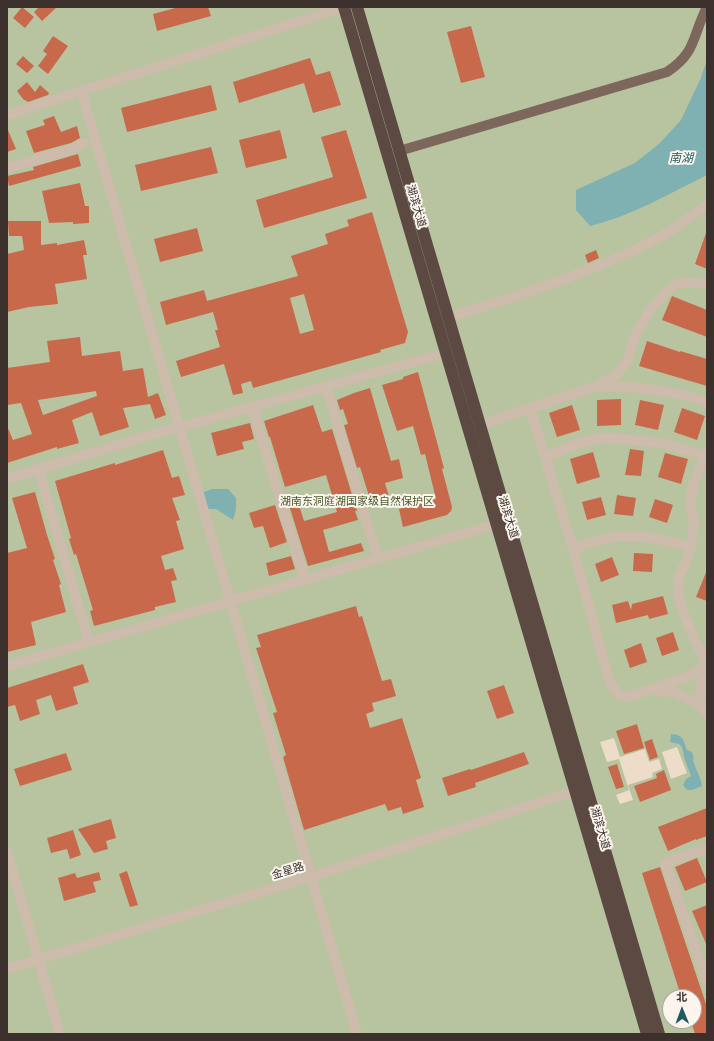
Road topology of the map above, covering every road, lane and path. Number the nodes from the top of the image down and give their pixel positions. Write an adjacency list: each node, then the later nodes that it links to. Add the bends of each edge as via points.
1 (344, 7): 4 (street); 12 (highway, 湖滨大道)
2 (357, 7): 7 (highway, 湖滨大道)
3 (707, 7): 7 (main road, via 689,53 667,72)
4 (81, 92): 5 (street); 19 (street)
5 (7, 115)
6 (84, 143): 8 (street, via 73,150)
7 (399, 151): 11 (highway, 湖滨大道)
8 (7, 168)
9 (707, 205): 11 (street, via 657,239 614,259 538,290)
10 (707, 284): 14 (street, via 675,284 651,308 634,338 628,360 617,374)
11 (448, 317): 18 (highway, 湖滨大道)
12 (446, 353): 13 (street); 24 (highway, 湖滨大道)
13 (326, 386): 16 (street); 27 (street)
14 (597, 386): 15 (street, via 656,390); 17 (street)
15 (707, 402)
16 (252, 407): 19 (street); 28 (street)
17 (530, 408): 18 (street); 21 (street)
18 (480, 425): 46 (highway, 湖滨大道)
19 (179, 428): 22 (street); 29 (street)
20 (706, 454): 21 (street, via 664,443 602,438 580,443); 25 (street, via 693,484 690,504 694,521)
21 (545, 457): 26 (street)
22 (38, 469): 23 (street); 30 (street)
23 (7, 479)
24 (497, 524): 27 (street); 36 (highway, 湖滨大道)
25 (691, 547): 26 (street, via 660,540 616,537); 31 (street, via 678,578 679,596 683,613)
26 (573, 549): 33 (street, via 610,683 619,695 628,697)
27 (378, 559): 28 (street)
28 (305, 580): 29 (street)
29 (230, 601): 30 (street); 39 (street)
30 (89, 642): 32 (street)
31 (707, 665): 33 (street, via 686,678); 34 (street, via 701,686)
32 (7, 666)
33 (649, 691): 34 (street, via 674,692)
34 (700, 705): 35 (street)
35 (707, 715)
36 (575, 791): 39 (street, 金星路); 45 (highway, 湖滨大道)
37 (707, 848): 42 (street, via 665,863)
38 (7, 852): 40 (street)
39 (310, 877): 40 (street, 金星路); 44 (street)
40 (38, 959): 41 (street, 金星路); 43 (street)
41 (7, 969)
42 (707, 981)
43 (60, 1034)
44 (357, 1034)
45 (647, 1034)
46 (659, 1034)

